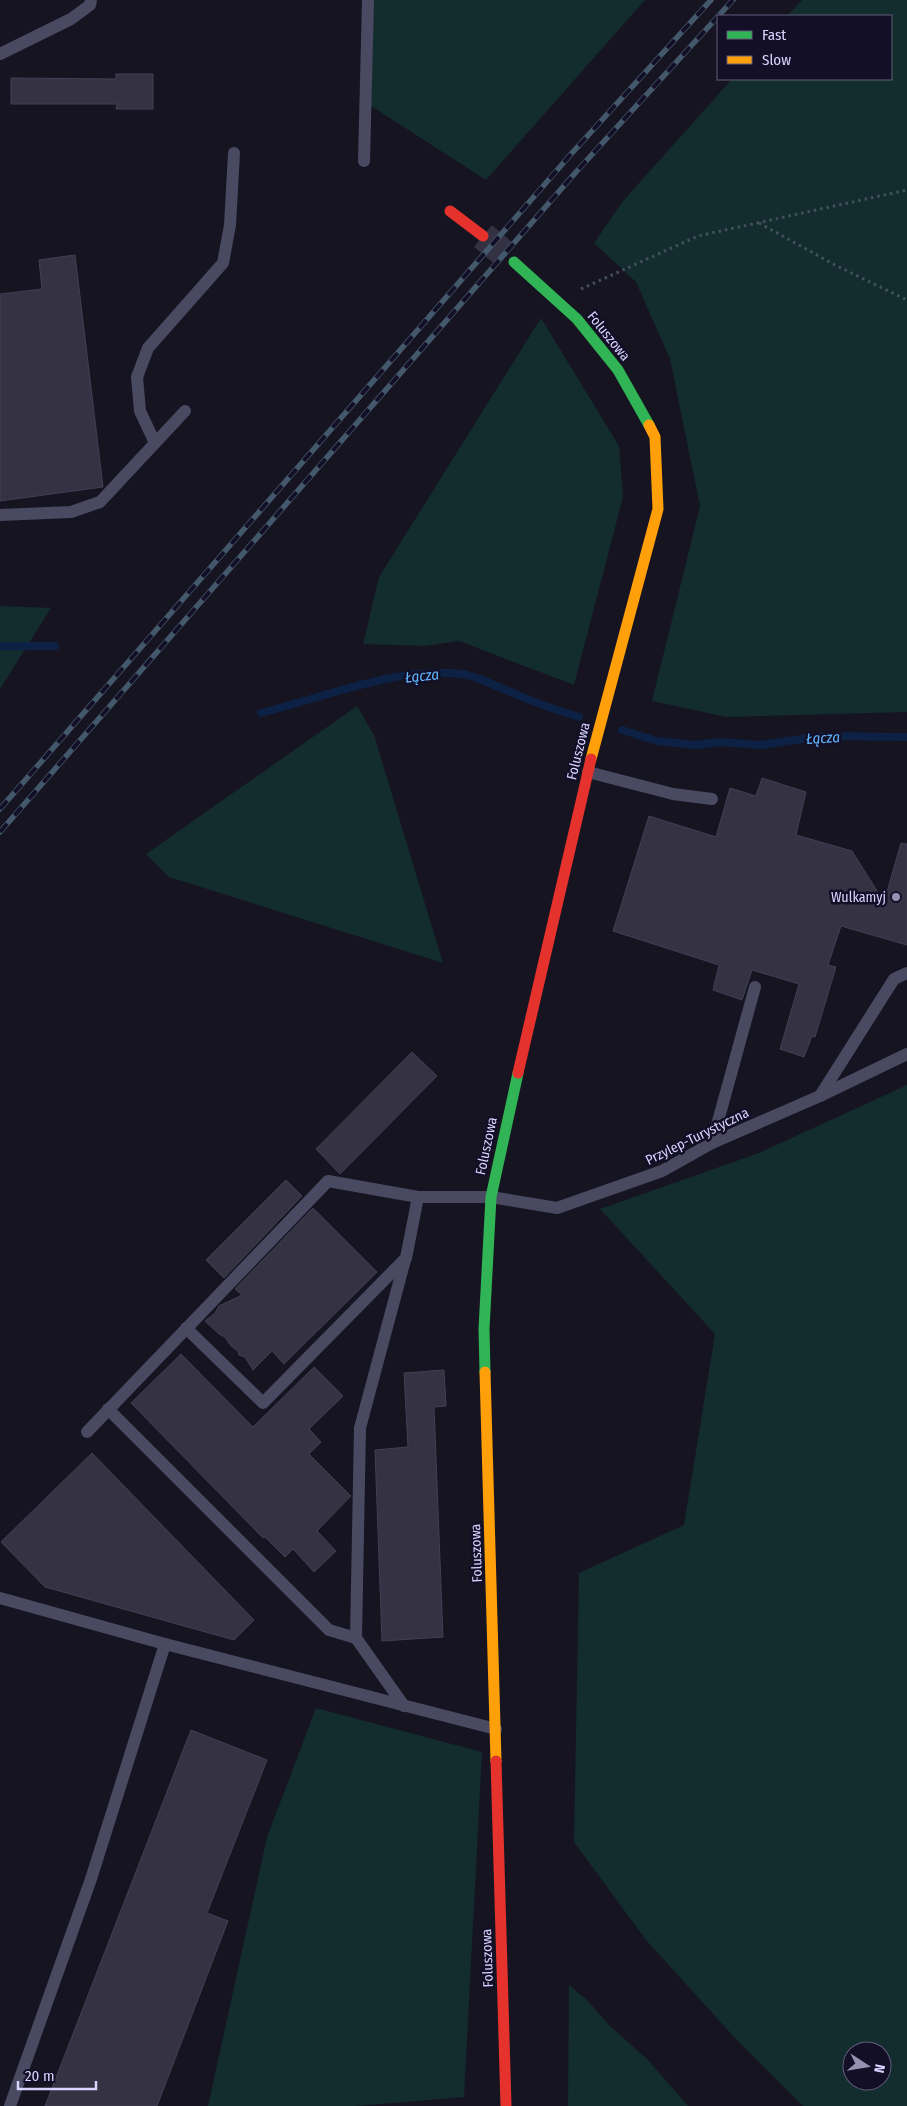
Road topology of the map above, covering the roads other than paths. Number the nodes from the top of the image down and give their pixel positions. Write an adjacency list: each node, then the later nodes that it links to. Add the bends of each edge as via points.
1 (91, 0): 3 (lane, via 90,5 71,19)
2 (368, 0): 5 (lane)
3 (0, 54)
4 (234, 153): 10 (lane, via 230,225 223,263 148,348 137,377 140,411)
5 (364, 161)
6 (450, 211): 7 (street)
7 (483, 236)
8 (514, 262): 12 (street, Foluszowa, via 577,319 618,370 655,438 658,509)
9 (184, 411): 10 (lane)
10 (155, 443): 11 (lane, via 100,502 71,512)
11 (0, 515)
12 (588, 772): 13 (lane, via 673,794); 20 (street, Foluszowa)
13 (712, 799)
14 (907, 973): 17 (lane, via 894,980)
15 (755, 987): 18 (lane)
16 (907, 1054): 17 (lane, Przylep-Turystyczna)
17 (820, 1096): 18 (lane, Przylep-Turystyczna)
18 (712, 1143): 20 (lane, Przylep-Turystyczna, via 662,1171 557,1208)
19 (418, 1197): 20 (lane, Przylep-Turystyczna); 21 (lane); 22 (lane, Przylep-Turystyczna, via 328,1181)
20 (491, 1197): 29 (street, Foluszowa, via 484,1329)
21 (406, 1258): 22 (lane, via 263,1403); 26 (lane, via 360,1428)
22 (186, 1328): 23 (lane)
23 (108, 1410): 24 (lane); 26 (lane, via 329,1630)
24 (87, 1432)
25 (0, 1598): 27 (lane)
26 (356, 1638): 28 (lane)
27 (165, 1644): 28 (lane); 30 (lane, via 91,1879)
28 (404, 1706): 29 (lane)
29 (496, 1729): 31 (street, Foluszowa)
30 (10, 2106)
31 (506, 2106)

